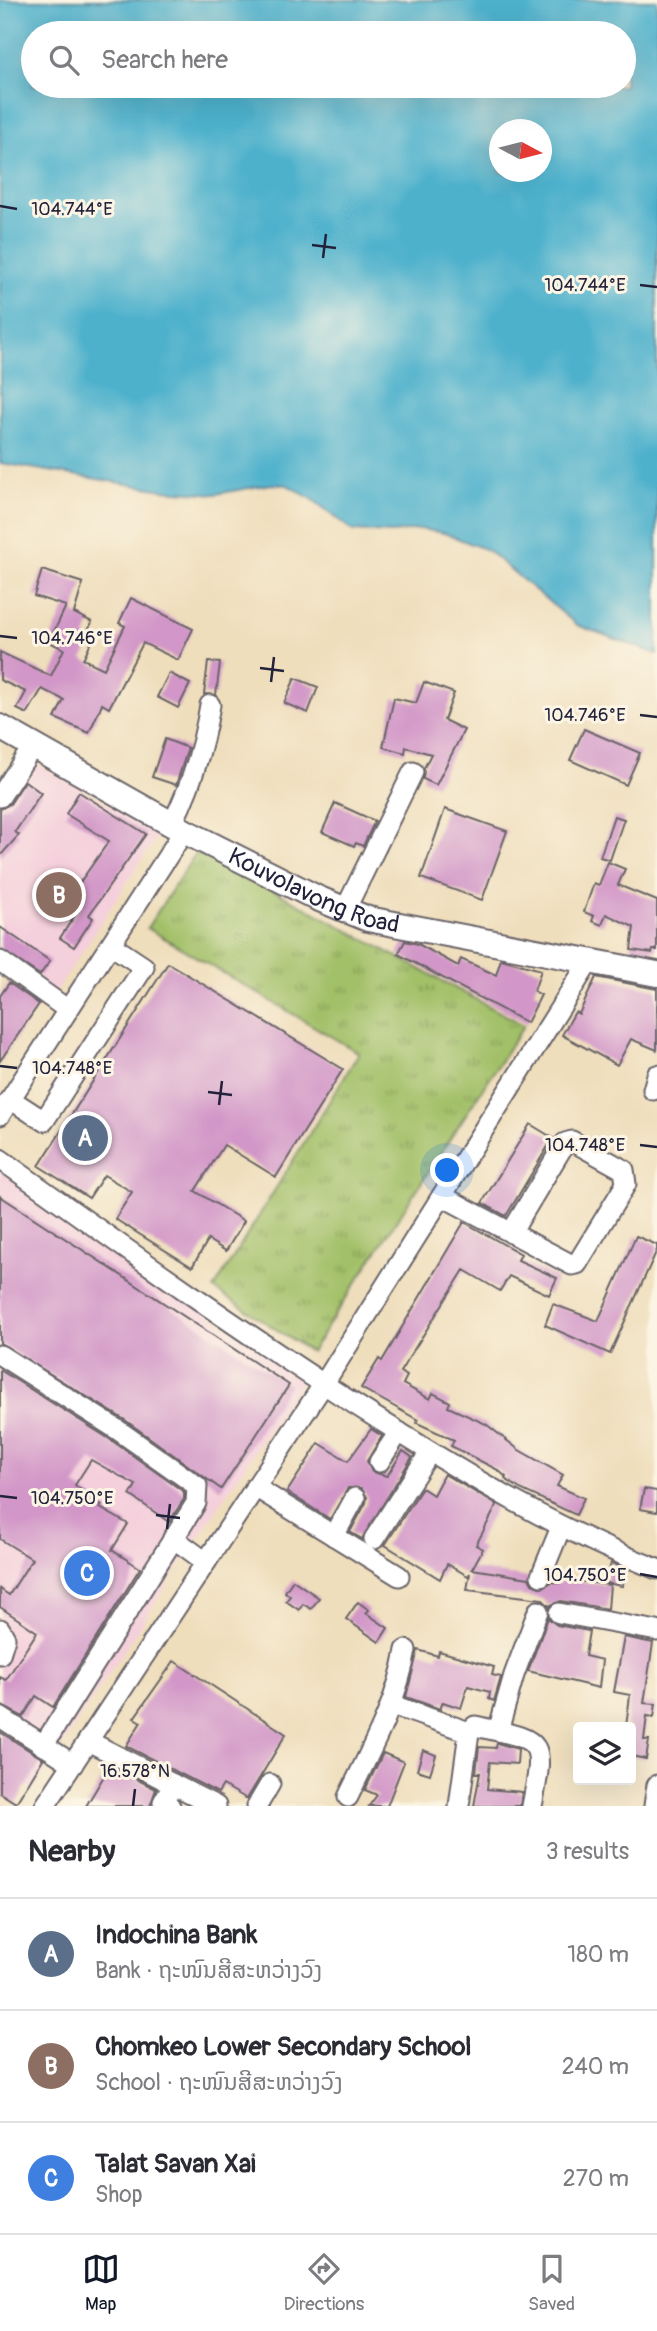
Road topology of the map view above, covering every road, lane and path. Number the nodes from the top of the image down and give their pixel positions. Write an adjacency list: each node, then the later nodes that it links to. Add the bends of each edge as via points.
1 (210, 705): 6 (street, via 203,748)
2 (0, 727): 3 (main road, Kouvolavong Road)
3 (33, 746): 5 (street); 6 (main road, Kouvolavong Road)
4 (413, 772): 7 (street)
5 (0, 797)
6 (178, 827): 7 (main road, Kouvolavong Road); 8 (street)
7 (345, 910): 10 (main road, Kouvolavong Road, via 368,919)
8 (111, 945): 12 (street); 13 (street, via 144,967 44,1121)
9 (0, 961): 12 (street)
10 (589, 962): 11 (main road, Kouvolavong Road); 15 (street)
11 (657, 974)
12 (68, 1010): 13 (street)
13 (5, 1107)
14 (0, 1159): 18 (street)
15 (442, 1196): 16 (street); 18 (street)
16 (512, 1233): 16 (street, via 572,1265 581,1263 626,1184 624,1170 572,1141 565,1143)
17 (0, 1355): 26 (street, via 197,1486 196,1503)
18 (323, 1385): 19 (street); 22 (street)
19 (399, 1432): 20 (street); 21 (street)
20 (429, 1452): 24 (street); 27 (street)
21 (380, 1462)
22 (255, 1487): 25 (street); 28 (street)
23 (355, 1498): 25 (street)
24 (561, 1527): 29 (street); 31 (street)
25 (334, 1536): 30 (street)
26 (173, 1538): 28 (street); 43 (street)
27 (374, 1539)
28 (206, 1562): 42 (street)
29 (657, 1569)
30 (399, 1576)
31 (541, 1576)
32 (538, 1611): 40 (street)
33 (559, 1613): 35 (street)
34 (0, 1629): 37 (street, via 5,1638)
35 (657, 1631)
36 (406, 1650): 38 (street)
37 (0, 1654)
38 (392, 1705): 41 (street); 48 (street)
39 (0, 1717): 43 (street)
40 (498, 1731): 41 (street, via 475,1726); 54 (street, via 534,1741 539,1748)
41 (469, 1732): 53 (street)
42 (88, 1741): 44 (street); 45 (street)
43 (43, 1745): 44 (street)
44 (73, 1764): 50 (street)
45 (173, 1784): 49 (street); 51 (street, via 163,1802)
46 (270, 1784): 52 (street)
47 (657, 1785): 55 (street)
48 (348, 1797)
49 (213, 1805)
50 (45, 1806)
51 (170, 1806)
52 (257, 1806)
53 (459, 1806)
54 (532, 1806)
55 (654, 1806)

